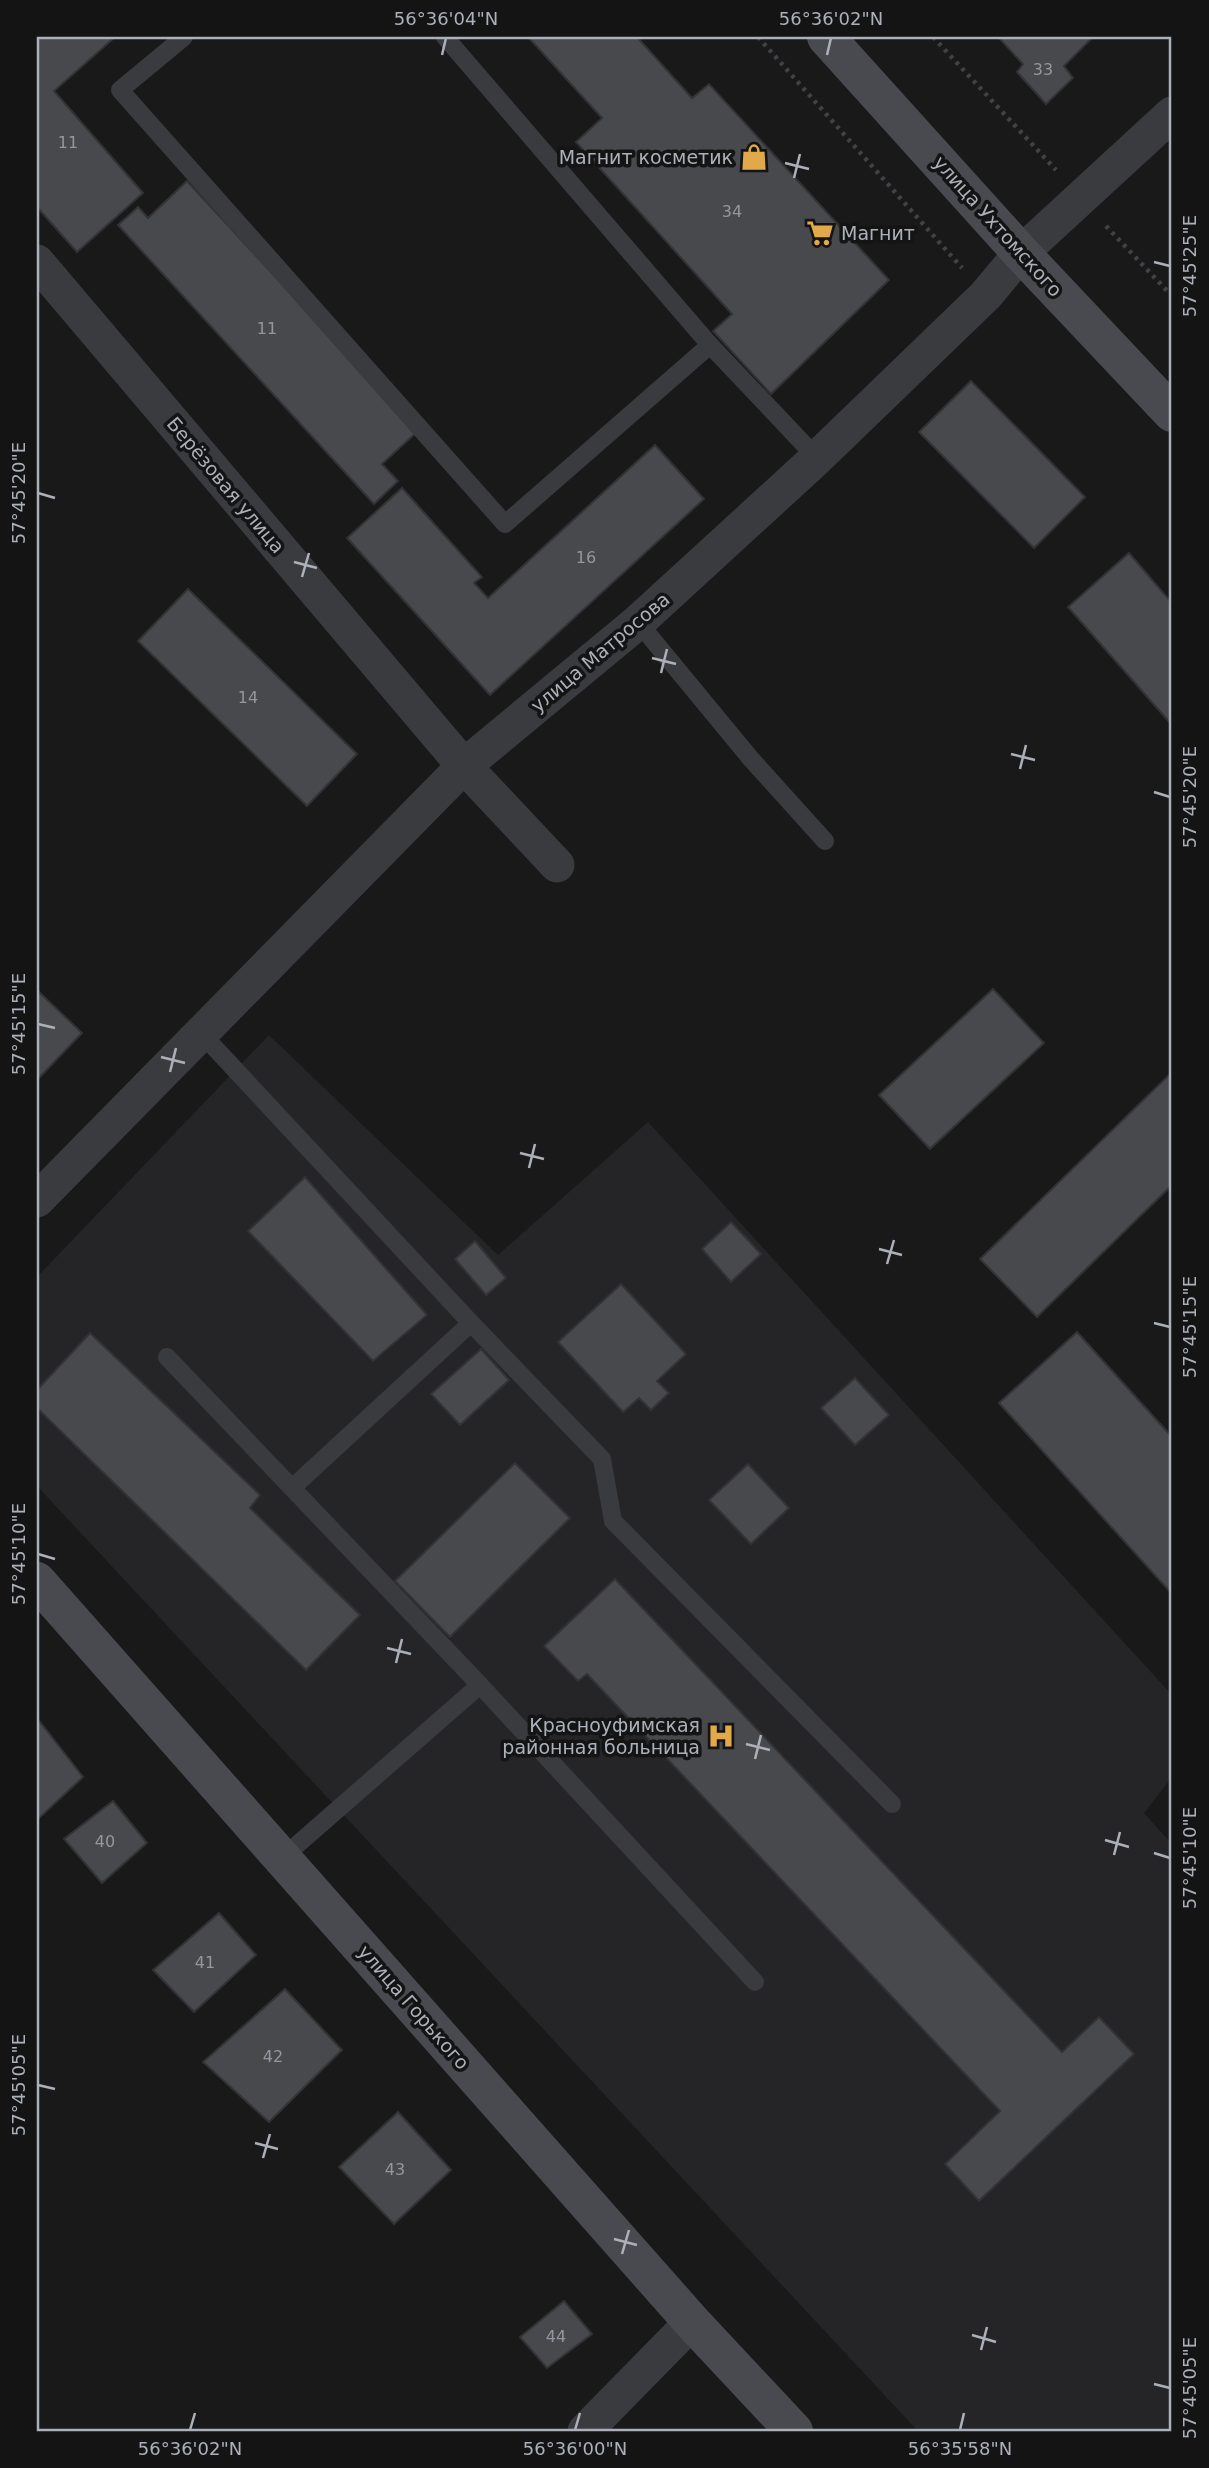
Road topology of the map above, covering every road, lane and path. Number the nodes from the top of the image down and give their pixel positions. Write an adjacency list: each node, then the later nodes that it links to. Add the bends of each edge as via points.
1 (184, 37): 12 (lane, via 121,90 505,524)
2 (445, 37): 12 (lane)
3 (758, 37): 10 (path)
4 (826, 37): 8 (street, улица Ухтомского)
5 (933, 37): 7 (path)
6 (1172, 114): 7 (street, улица Матросова)
7 (1081, 197): 8 (street, улица Матросова); 11 (path)
8 (1021, 253): 10 (street, улица Матросова); 13 (street, улица Ухтомского)
9 (37, 262): 16 (street, Берёзовая улица)
10 (986, 295): 14 (street, улица Матросова)
11 (1172, 296)
12 (710, 345): 14 (lane)
13 (1172, 413)
14 (817, 458): 15 (street, улица Матросова)
15 (638, 622): 16 (street, улица Матросова); 17 (lane)
16 (464, 766): 18 (street, Берёзовая улица); 19 (street, улица Матросова)
17 (825, 841)
18 (557, 865)
19 (201, 1033): 20 (street, улица Матросова); 21 (lane)
20 (37, 1200)
21 (471, 1323): 23 (lane); 26 (lane, via 602,1460 613,1521)
22 (167, 1357): 23 (lane)
23 (292, 1488): 25 (lane)
24 (37, 1581): 27 (street, улица Горького)
25 (480, 1685): 27 (lane); 28 (lane)
26 (892, 1804)
27 (282, 1858): 29 (street, улица Горького)
28 (755, 1982)
29 (692, 2322): 30 (street); 31 (street, улица Горького)
30 (585, 2431)
31 (794, 2431)

